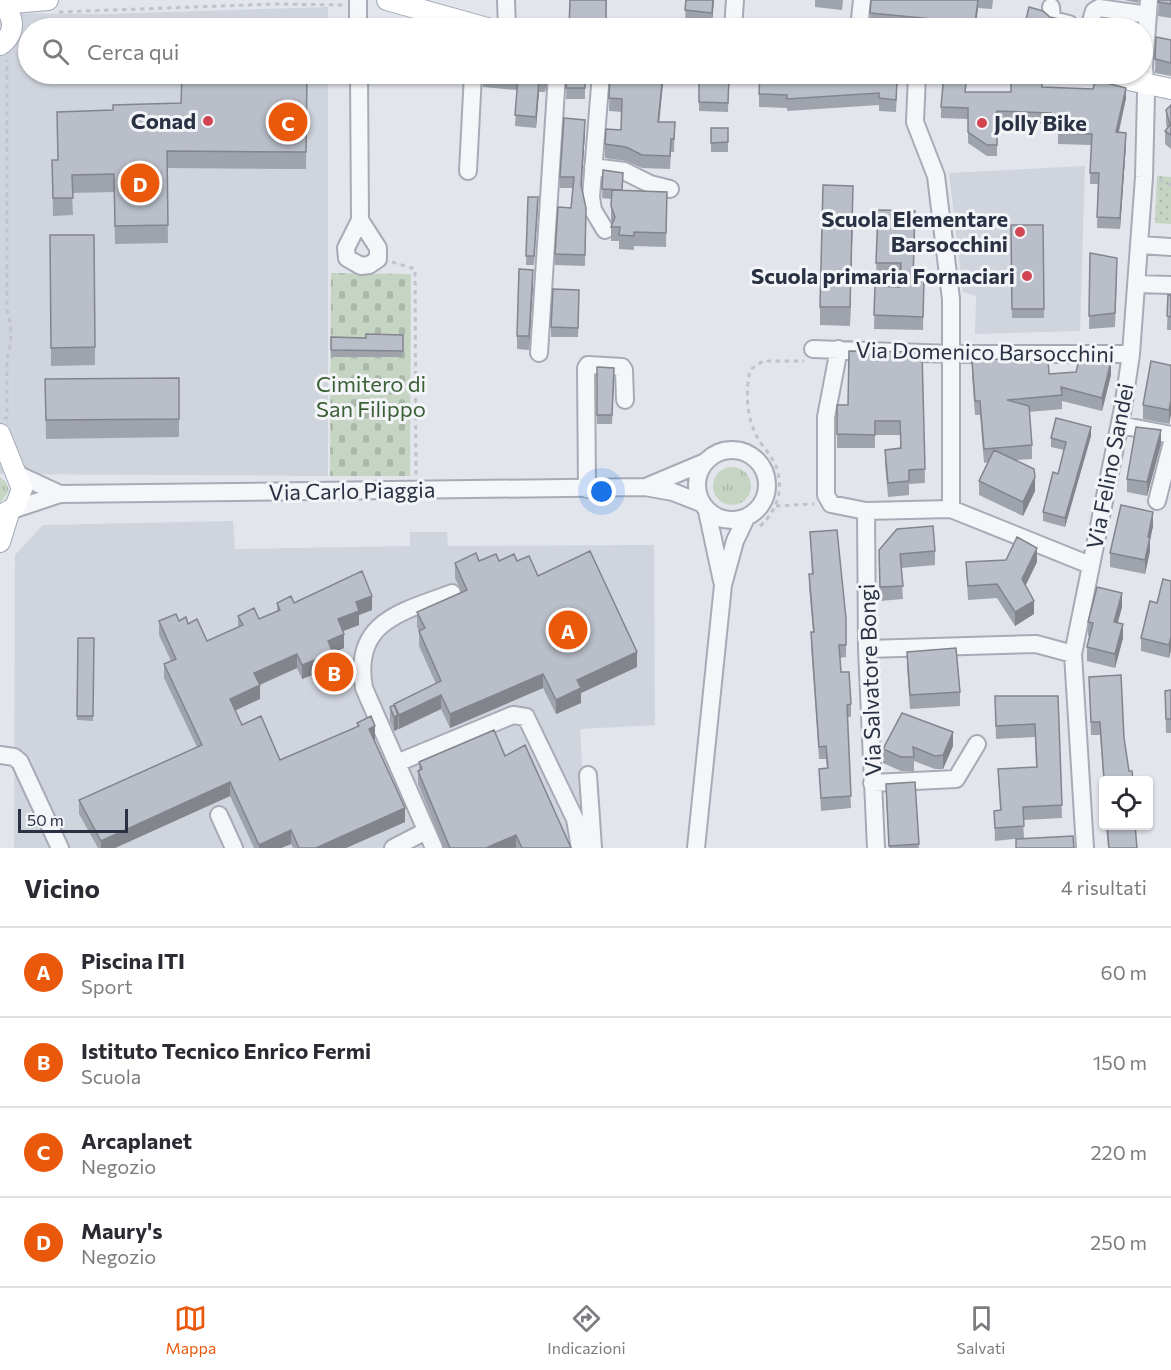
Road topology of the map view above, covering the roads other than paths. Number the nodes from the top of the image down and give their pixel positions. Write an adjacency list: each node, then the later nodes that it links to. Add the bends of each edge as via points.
1 (387, 0): 10 (main road)
2 (506, 0): 11 (street)
3 (735, 0): 12 (street)
4 (862, 0): 13 (street)
5 (0, 4): 6 (main road); 17 (main road)
6 (52, 4): 9 (main road)
7 (1051, 8): 14 (street)
8 (1149, 8): 15 (street, via 1099,8)
9 (26, 18)
10 (446, 18)
11 (507, 18)
12 (734, 18)
13 (860, 18)
14 (1052, 18)
15 (1092, 18)
16 (18, 22): 17 (main road)
17 (13, 25): 18 (main road)
18 (3, 49)
19 (359, 84): 30 (street)
20 (472, 84): 28 (street)
21 (556, 84): 38 (street)
22 (600, 84): 27 (street)
23 (917, 84): 39 (street, via 915,122 936,176 951,299)
24 (1146, 84): 32 (street, Via Felino Sandei)
25 (1150, 84): 26 (main road)
26 (1171, 89)
27 (593, 167): 29 (street, via 624,171); 31 (street, via 593,210)
28 (468, 171)
29 (670, 189)
30 (360, 220): 30 (street, via 346,248 347,258 361,266 378,259 378,248)
31 (605, 230)
32 (1140, 245): 33 (street); 34 (street, Via Felino Sandei)
33 (1171, 247)
34 (1137, 284): 35 (street); 40 (street, Via Felino Sandei)
35 (1171, 285)
36 (813, 349): 37 (street, Via Domenico Barsocchini)
37 (839, 349): 39 (street, Via Domenico Barsocchini); 54 (street, Via Domenico Barsocchini, via 826,417 826,495 831,504)
38 (539, 353)
39 (951, 354): 40 (street, Via Domenico Barsocchini); 53 (street)
40 (1131, 354): 42 (street, Via Felino Sandei)
41 (625, 400): 49 (street, via 622,367 588,365)
42 (1120, 425): 44 (street); 58 (street, Via Felino Sandei)
43 (4, 426): 47 (main road)
44 (1171, 435)
45 (1171, 446): 51 (street)
46 (705, 462): 48 (street, Via Carlo Piaggia); 52 (street, via 696,482); 56 (street, via 720,452 738,451 762,467 765,496)
47 (10, 469): 50 (street); 55 (main road, via 21,482 21,495)
48 (645, 487): 49 (street, Via Carlo Piaggia); 52 (street, Via Carlo Piaggia, via 673,492)
49 (587, 489): 50 (street, Via Carlo Piaggia)
50 (60, 494): 55 (street)
51 (1157, 501)
52 (704, 507): 56 (street, via 726,520); 59 (street)
53 (951, 509): 54 (street); 58 (street)
54 (866, 511): 61 (street, Via Salvatore Bongi)
55 (7, 513): 57 (main road)
56 (752, 523): 59 (street, via 735,541)
57 (0, 542)
58 (1090, 565): 62 (street, Via Felino Sandei)
59 (723, 585): 76 (street)
60 (452, 592): 65 (street, via 390,617 378,626 365,651 360,668 364,688)
61 (867, 650): 62 (street, via 1036,644); 67 (street, Via Salvatore Bongi)
62 (1073, 654): 78 (street, Via Felino Sandei)
63 (976, 744): 67 (street, via 956,779)
64 (0, 755): 70 (street, via 20,762)
65 (397, 763): 69 (street); 74 (street, via 513,715 526,717 575,819)
66 (588, 776): 75 (street)
67 (872, 783): 77 (street, Via Salvatore Bongi)
68 (219, 815): 71 (street)
69 (426, 831): 72 (street); 73 (street)
70 (60, 848)
71 (234, 848)
72 (393, 848)
73 (434, 848)
74 (580, 848)
75 (593, 848)
76 (696, 848)
77 (876, 848)
78 (1085, 848)

